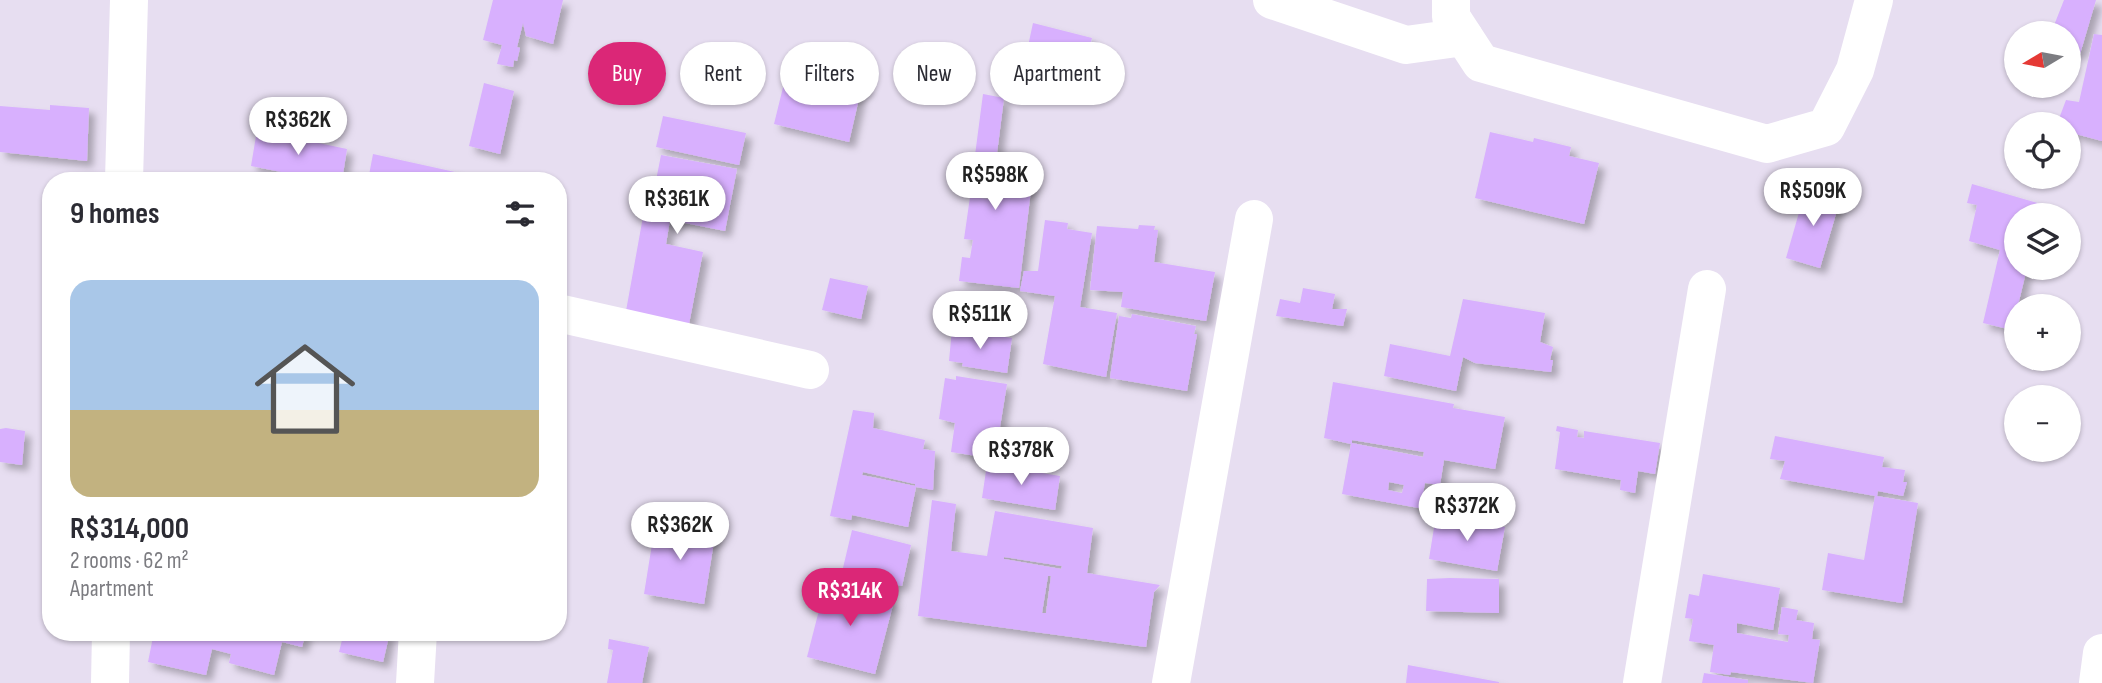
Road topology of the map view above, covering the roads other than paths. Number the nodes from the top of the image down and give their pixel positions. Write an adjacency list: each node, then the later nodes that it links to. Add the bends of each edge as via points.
1 (129, 0): 6 (street)
2 (1272, 0): 5 (street, via 1406,45)
3 (1451, 0): 5 (street, via 1451,17)
4 (1874, 0): 5 (street, via 1855,70 1826,127 1767,144 1482,63)
5 (1464, 37)
6 (124, 172)
7 (1254, 219): 16 (street)
8 (1707, 289): 17 (street)
9 (567, 315): 10 (street)
10 (810, 370)
11 (111, 641): 14 (street)
12 (417, 641): 15 (street)
13 (2102, 653): 18 (street)
14 (110, 683)
15 (415, 683)
16 (1171, 683)
17 (1642, 683)
18 (2098, 683)

